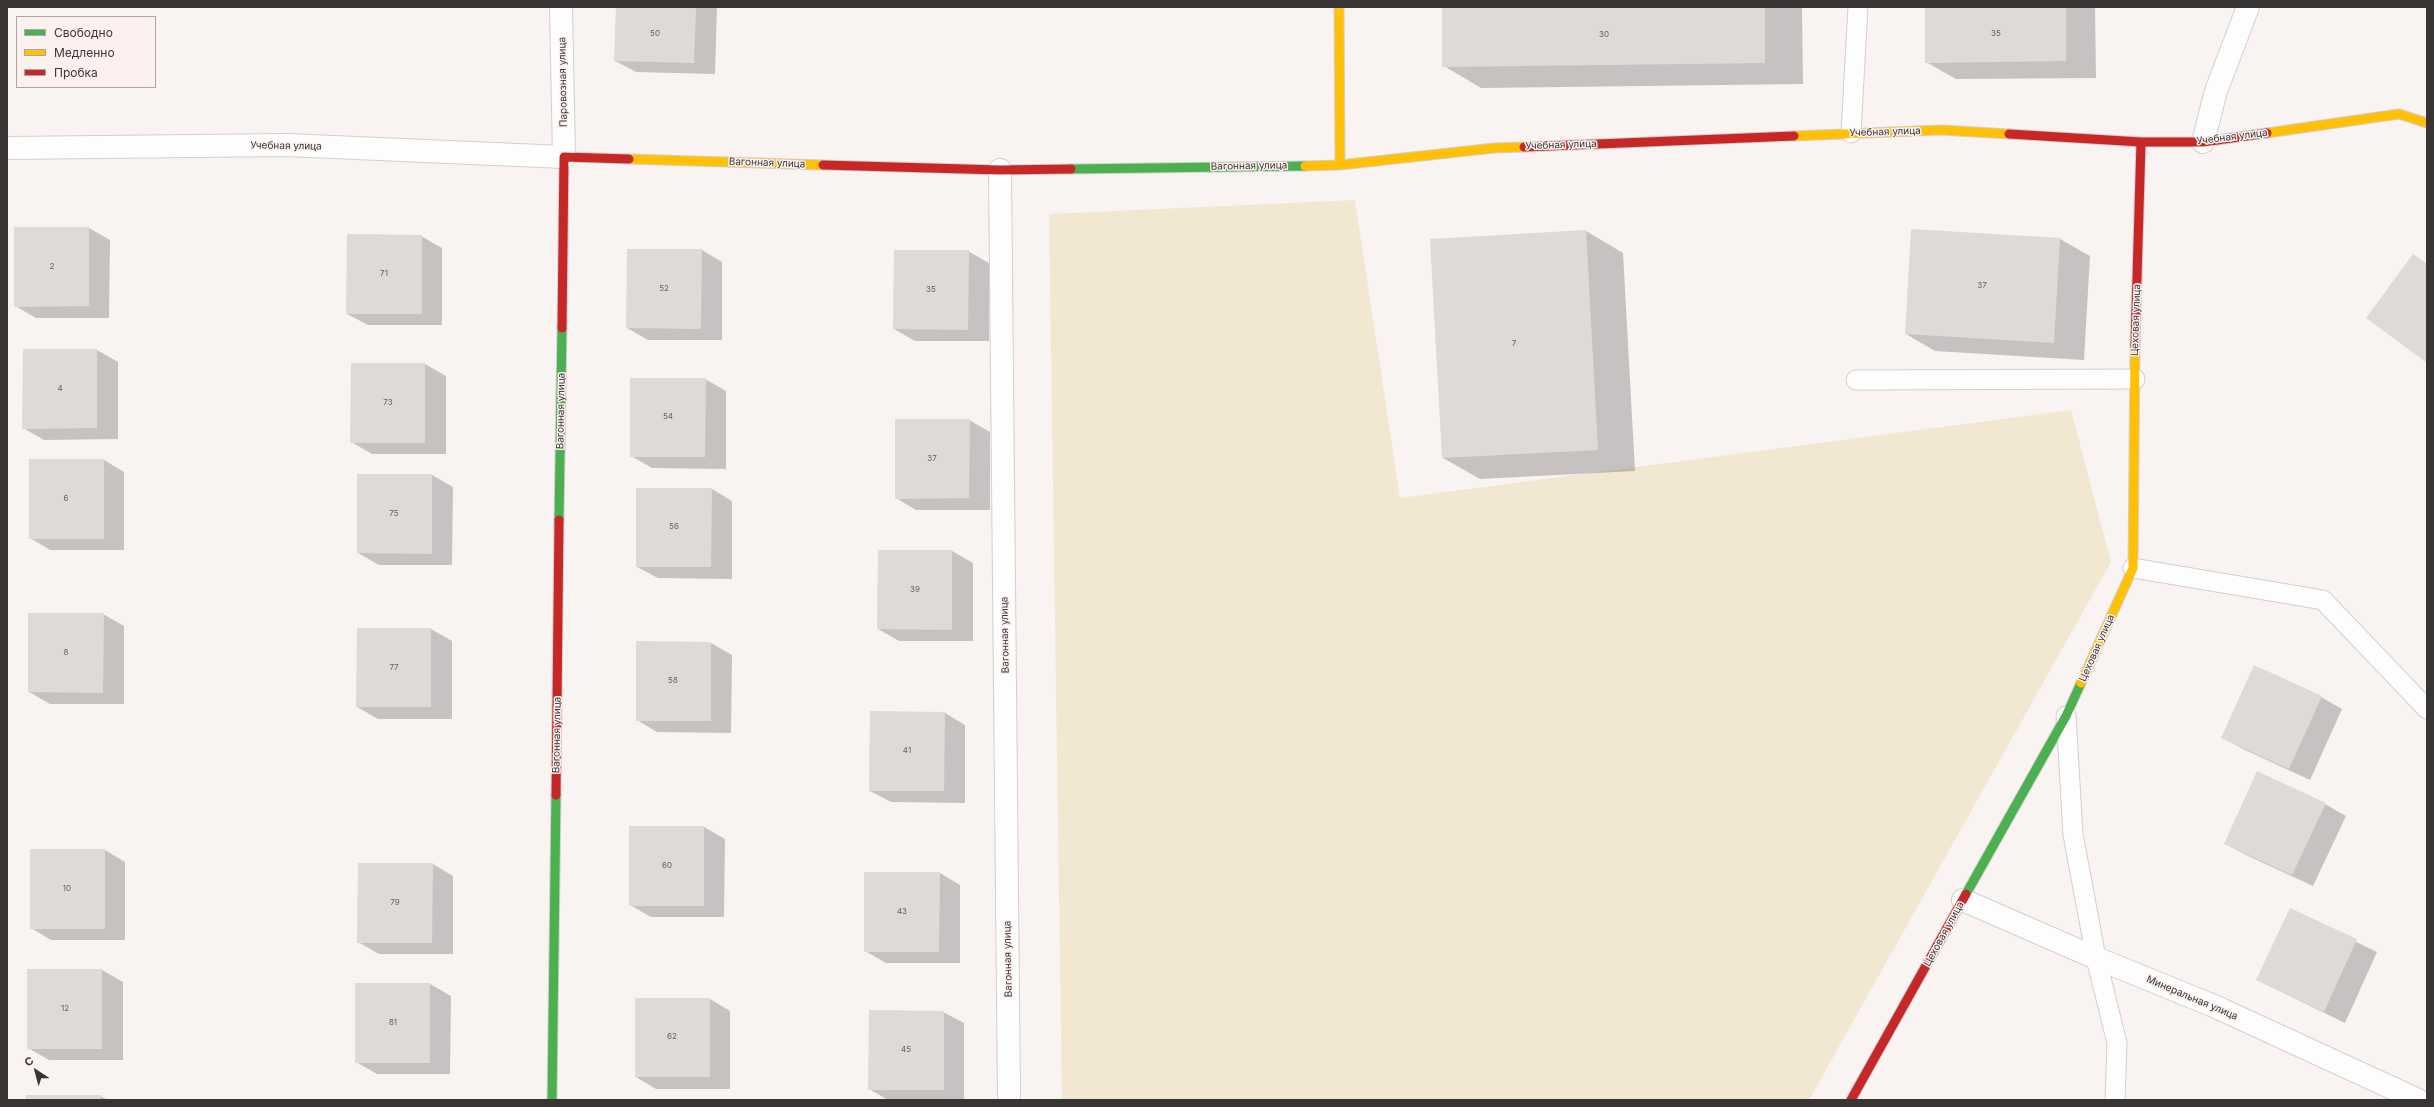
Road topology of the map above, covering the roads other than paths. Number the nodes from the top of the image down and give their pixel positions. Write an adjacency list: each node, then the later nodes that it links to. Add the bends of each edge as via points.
1 (561, 7): 10 (street, Паровозная улица)
2 (1339, 7): 11 (street)
3 (1858, 7): 6 (lane)
4 (2248, 7): 8 (street, via 2216,91)
5 (2427, 123): 8 (street, Учебная улица, via 2399,114)
6 (1851, 133): 7 (street, Учебная улица, via 1941,130); 11 (street, Учебная улица, via 1494,148)
7 (2141, 142): 8 (street, Учебная улица); 13 (street, Цеховая улица)
8 (2203, 142)
9 (7, 148): 10 (street, Учебная улица, via 287,145)
10 (564, 157): 12 (street, Вагонная улица); 20 (street, Вагонная улица)
11 (1340, 165): 12 (street, Вагонная улица)
12 (1000, 170): 21 (street, Вагонная улица)
13 (2135, 379): 14 (lane); 15 (street, Цеховая улица)
14 (1856, 380)
15 (2133, 568): 16 (lane, via 2323,600); 17 (street, Цеховая улица)
16 (2427, 709)
17 (2066, 716): 18 (street, Цеховая улица); 19 (lane, via 2073,834)
18 (1963, 900): 19 (street, Минеральная улица); 22 (street, Цеховая улица)
19 (2096, 958): 23 (lane, via 2117,1043); 24 (street, Минеральная улица, via 2214,1006)
20 (552, 1100)
21 (1009, 1100)
22 (1851, 1100)
23 (2115, 1100)
24 (2418, 1100)

